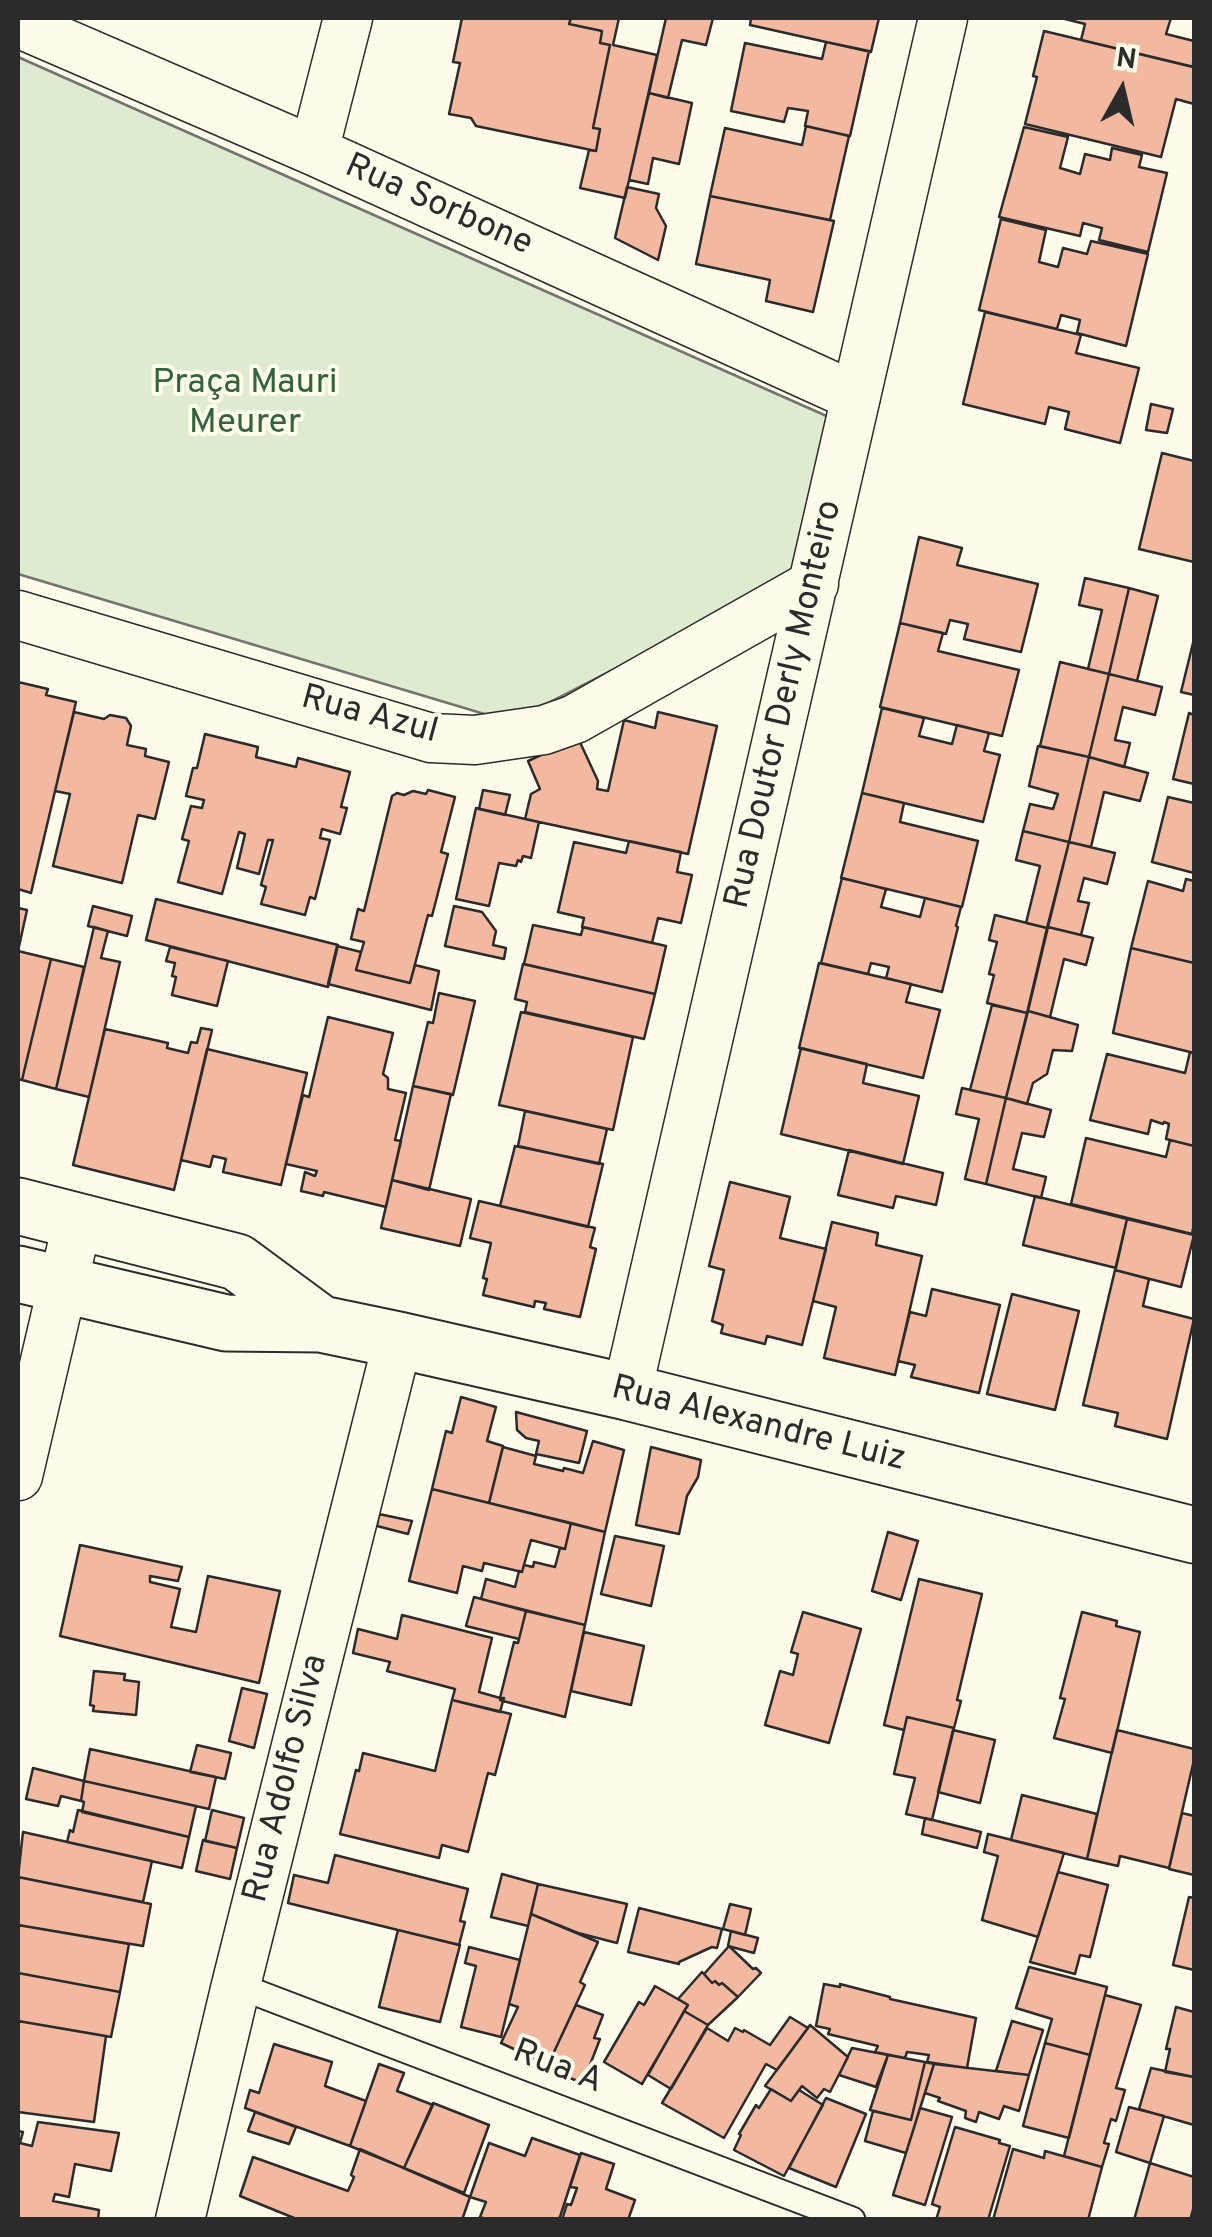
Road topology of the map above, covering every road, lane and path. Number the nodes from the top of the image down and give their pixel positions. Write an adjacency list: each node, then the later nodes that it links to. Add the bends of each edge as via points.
1 (348, 18): 4 (street)
2 (943, 18): 5 (street, Rua Doutor Derly Monteiro)
3 (18, 23): 4 (street, Rua Sorbone)
4 (314, 151): 5 (street, Rua Sorbone)
5 (856, 397): 6 (street, Rua Doutor Derly Monteiro)
6 (814, 584): 7 (street, Rua Azul, via 576,719 475,740 431,738); 13 (street, Rua Doutor Derly Monteiro)
7 (18, 615)
8 (18, 1206): 9 (street, Rua Alexandre Luiz)
9 (78, 1220): 10 (street); 11 (street, Rua Alexandre Luiz, via 237,1262)
10 (40, 1279): 11 (street, Rua Alexandre Luiz, via 226,1324); 14 (street)
11 (321, 1324): 12 (street, Rua Alexandre Luiz)
12 (398, 1340): 13 (street, Rua Alexandre Luiz); 16 (street, Rua Adolfo Silva)
13 (627, 1392): 15 (street, Rua Alexandre Luiz)
14 (18, 1476)
15 (1193, 1529)
16 (236, 1985): 17 (street, Rua Adolfo Silva); 18 (lane, Rua A)
17 (180, 2220)
18 (852, 2220)

